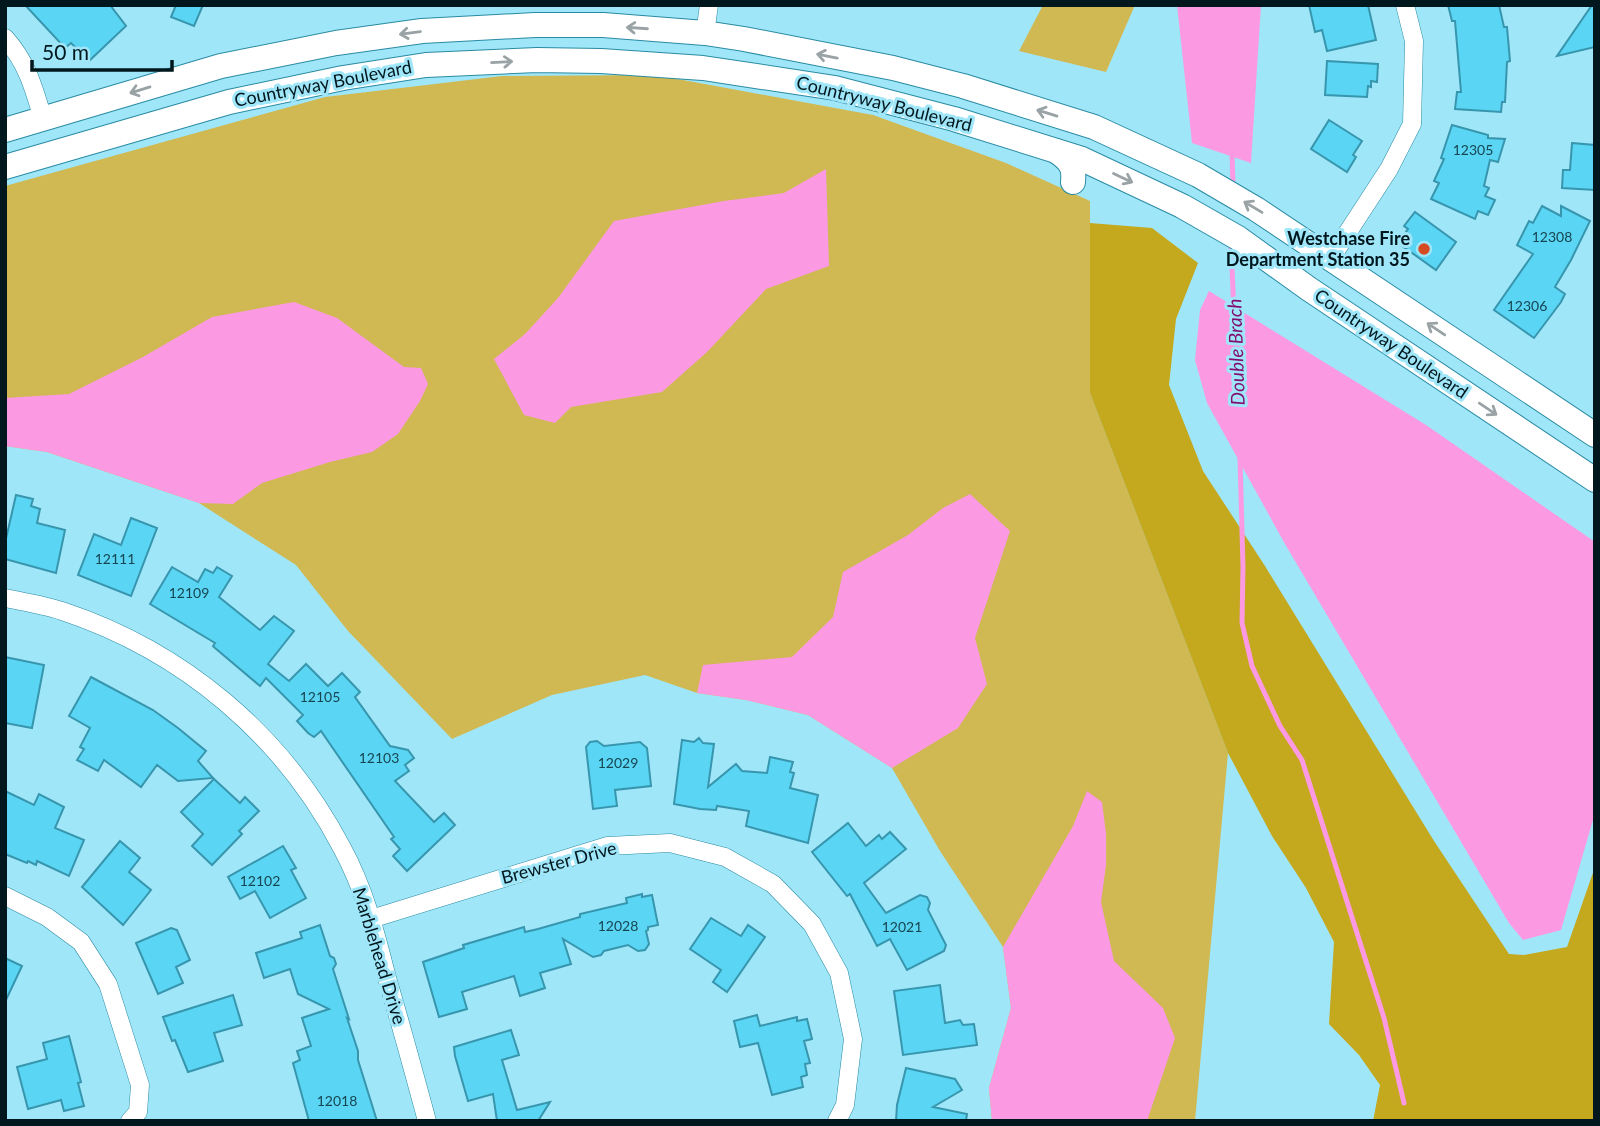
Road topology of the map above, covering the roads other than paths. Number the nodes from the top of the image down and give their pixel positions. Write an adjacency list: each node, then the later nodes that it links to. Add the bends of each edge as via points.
1 (709, 5): 3 (street)
2 (1405, 5): 12 (street, via 1414,41 1412,124 1389,169)
3 (705, 33): 5 (street); 6 (street, Countryway Boulevard, one-way to 6, via 603,25 410,33 221,66); 12 (street, Countryway Boulevard, one-way to 3, via 1198,175 1094,127 893,68)
4 (5, 38): 6 (street, via 29,71)
5 (703, 68): 8 (street, Countryway Boulevard, via 835,88); 9 (street, Countryway Boulevard, one-way to 5, via 229,102 426,65 537,60)
6 (43, 119): 7 (street, Countryway Boulevard); 9 (street)
7 (5, 130)
8 (1055, 151): 11 (street, via 1071,164); 13 (street, Countryway Boulevard, one-way to 13, via 1182,206 1238,238)
9 (53, 153): 10 (street, Countryway Boulevard)
10 (5, 167)
11 (1073, 182)
12 (1331, 258): 13 (street); 14 (street, Countryway Boulevard, one-way to 12)
13 (1309, 289): 15 (street, Countryway Boulevard, one-way to 15)
14 (1595, 435)
15 (1595, 480)
16 (5, 598): 18 (street, Marblehead Drive, via 61,610 134,640 197,678 257,729 305,786 343,849)
17 (5, 896): 19 (street, via 47,917 82,943 108,984 140,1085 138,1112)
18 (372, 919): 20 (street, Marblehead Drive); 21 (street, Brewster Drive, via 607,846 670,843 725,857 773,884 813,924 839,973 853,1039 845,1105)
19 (130, 1121)
20 (427, 1121)
21 (837, 1121)

